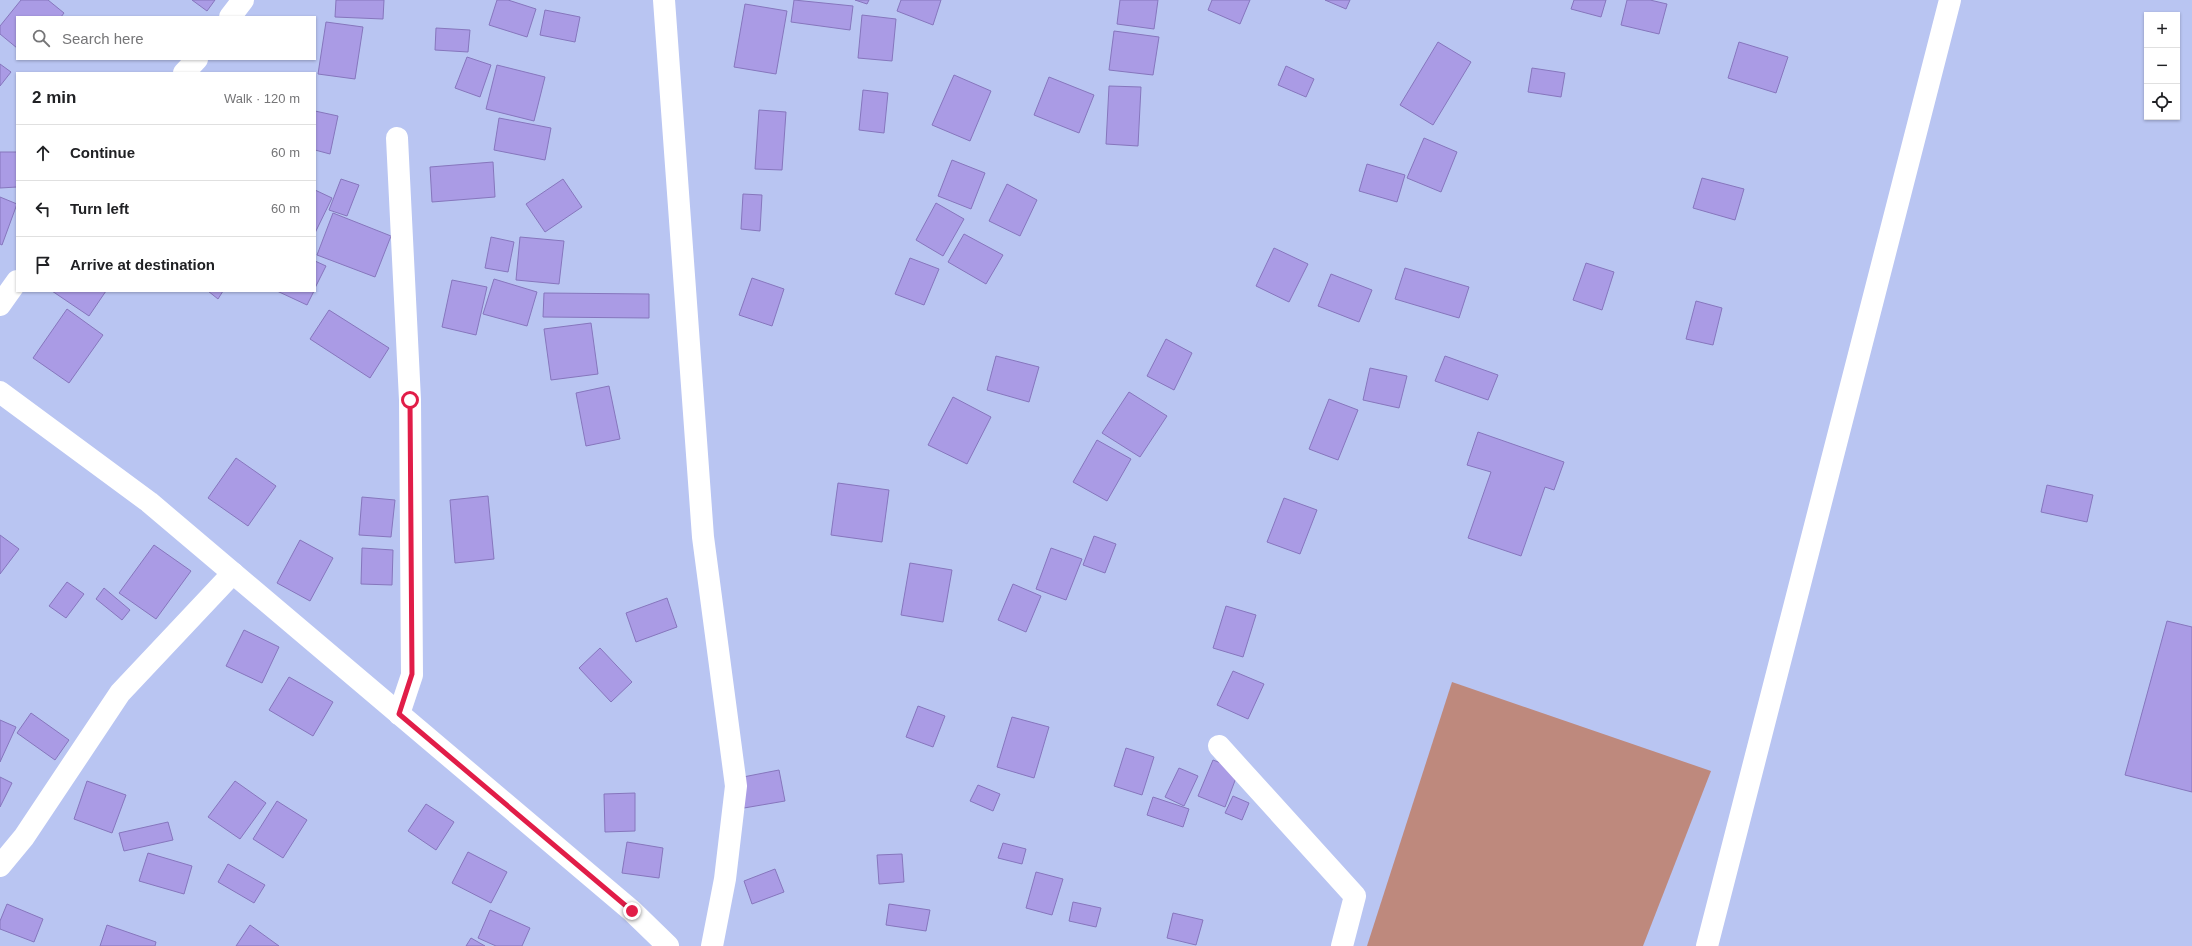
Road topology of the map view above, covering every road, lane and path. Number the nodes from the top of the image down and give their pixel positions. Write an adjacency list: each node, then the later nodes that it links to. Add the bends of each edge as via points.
1 (243, 0): 4 (street)
2 (664, 0): 16 (street, via 703,536 736,786 725,879)
3 (1950, 0): 18 (street)
4 (231, 16)
5 (195, 60): 6 (street)
6 (185, 72)
7 (397, 138): 12 (street, via 410,400 412,667)
8 (16, 282): 9 (street)
9 (0, 305)
10 (0, 392): 11 (street, via 149,502)
11 (233, 574): 12 (street); 14 (street, via 120,693 24,837)
12 (399, 714): 15 (street, via 632,911)
13 (1219, 746): 17 (street, via 1355,896)
14 (0, 866)
15 (668, 946)
16 (712, 946)
17 (1342, 946)
18 (1708, 946)

